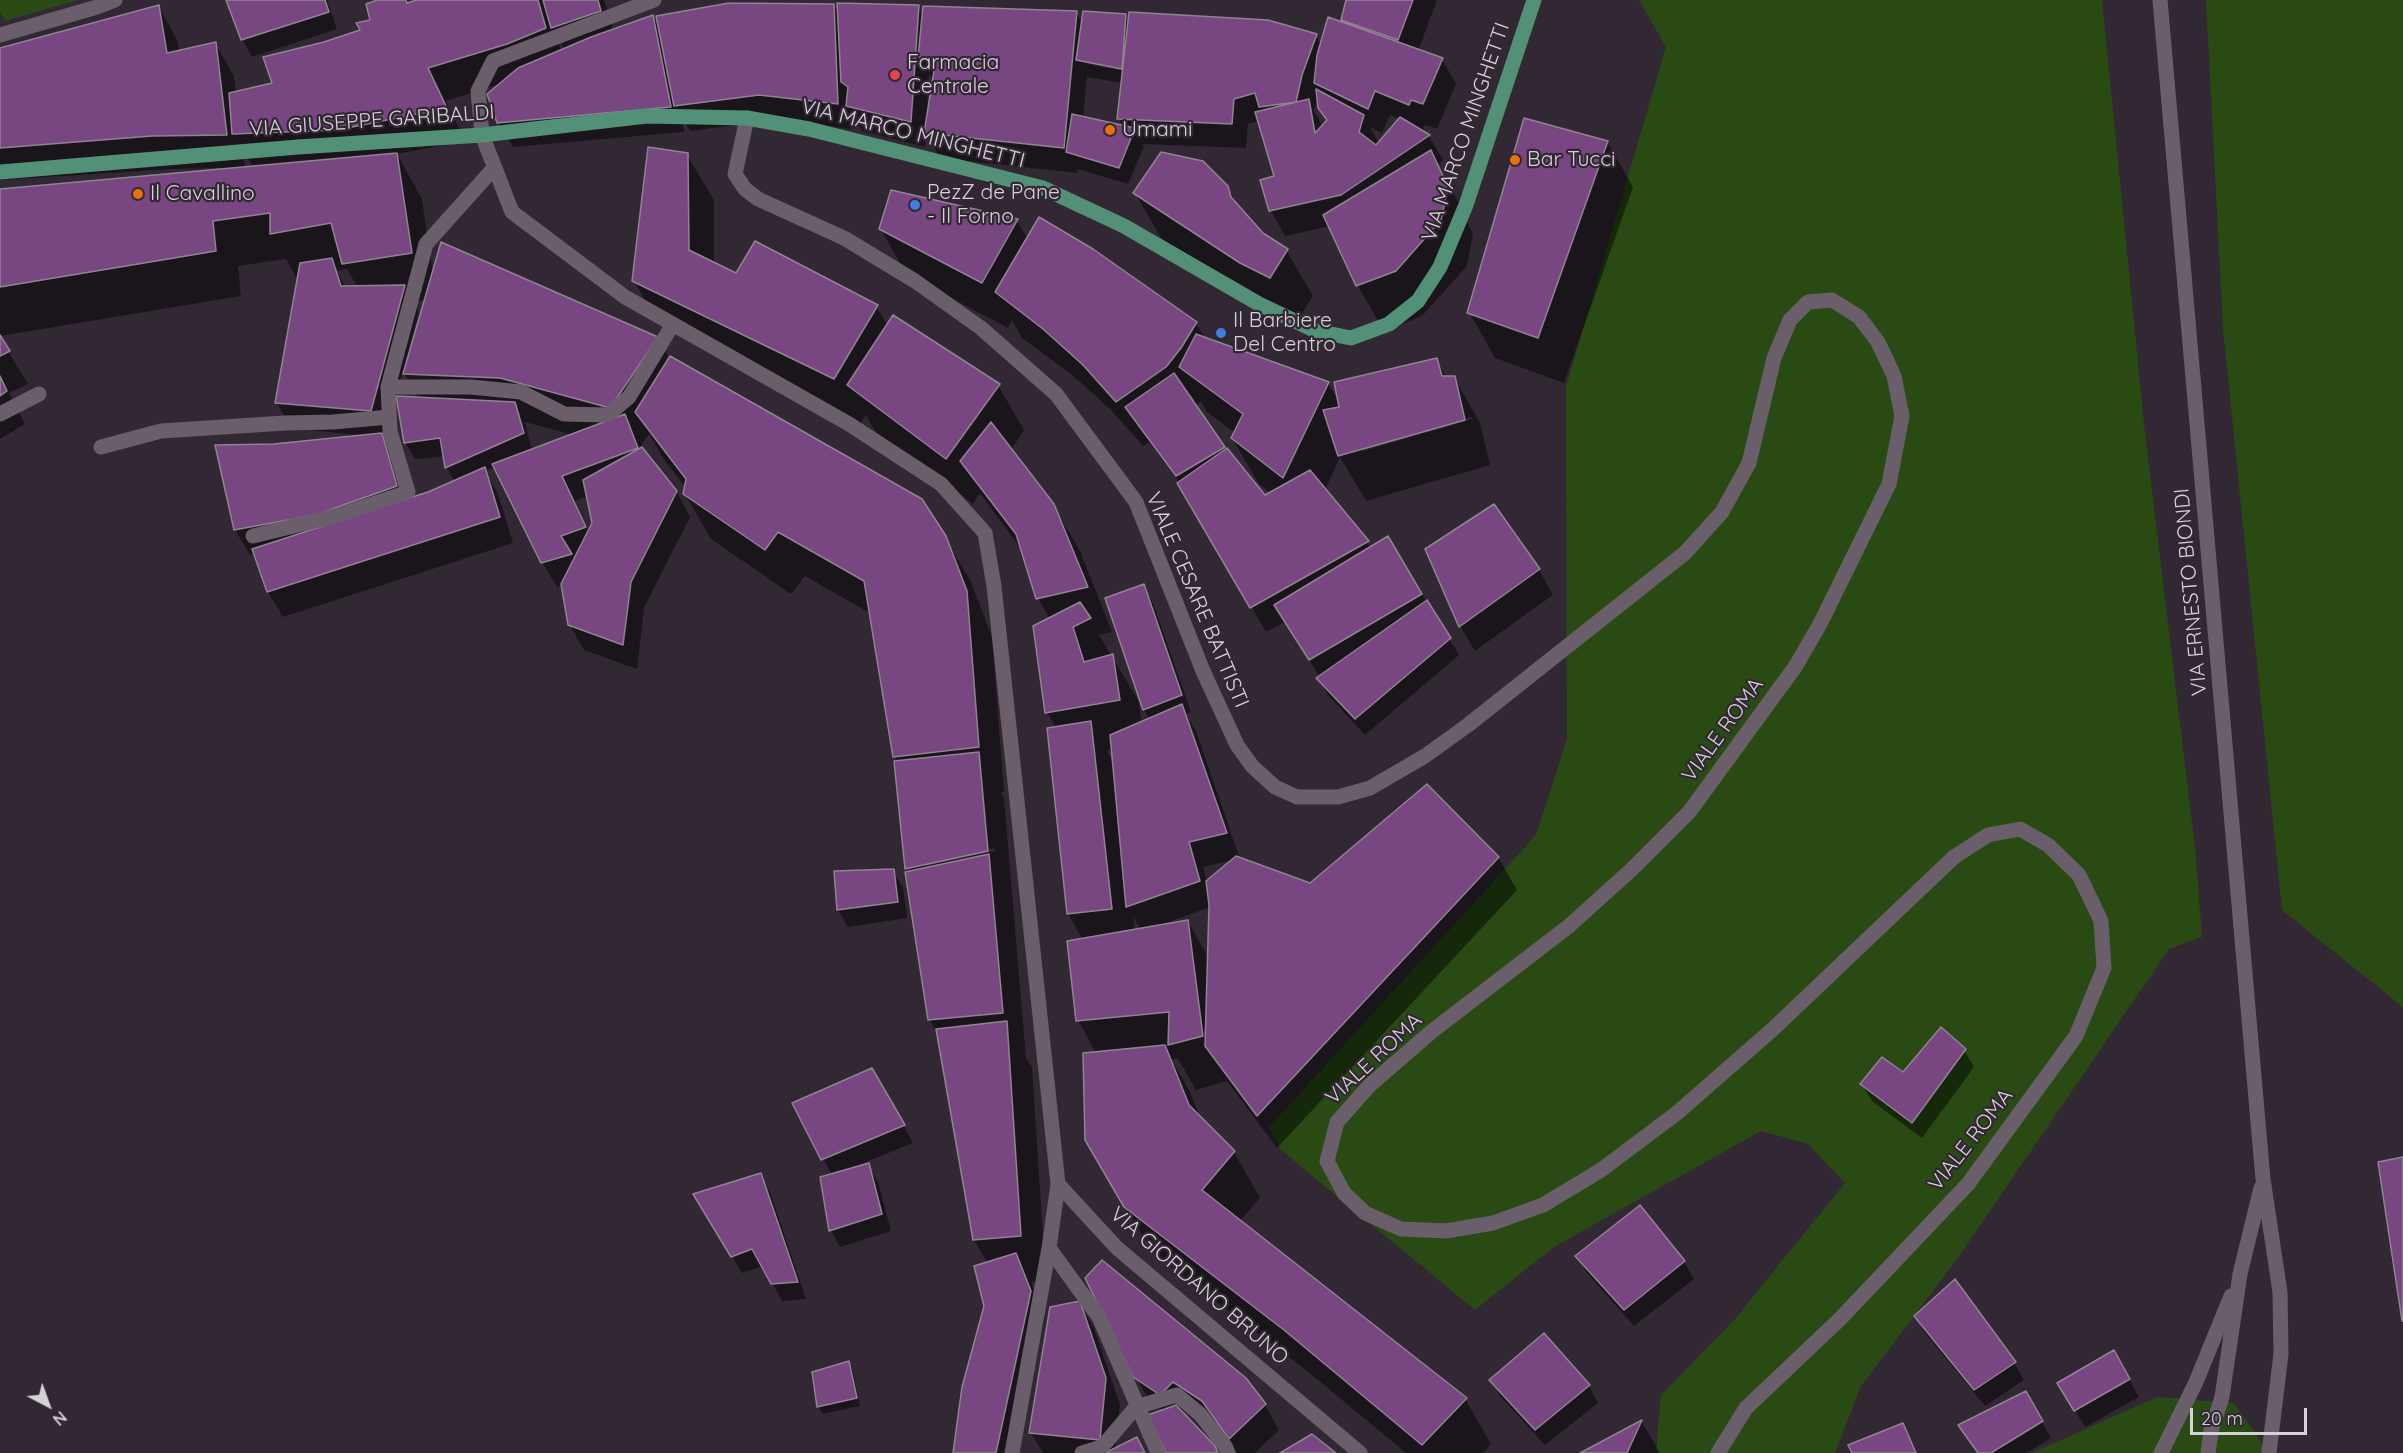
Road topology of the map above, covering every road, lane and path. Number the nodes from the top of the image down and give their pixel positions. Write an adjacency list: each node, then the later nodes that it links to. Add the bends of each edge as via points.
1 (115, 0): 5 (street)
2 (654, 0): 7 (street, via 493,61 478,91)
3 (1534, 0): 6 (main road, VIA MARCO MINGHETTI, via 1467,205 1440,267 1418,301 1389,324 1351,338 1316,331 1259,304 1124,226 1043,188 809,129)
4 (2160, 0): 18 (street, VIA ERNESTO BIONDI)
5 (0, 35)
6 (747, 118): 7 (main road, VIA GIUSEPPE GARIBALDI, via 647,116); 17 (street, VIALE CESARE BATTISTI, via 735,174 745,189 758,199 844,238 915,281 981,327 1056,394 1136,501 1237,746 1275,787)
7 (482, 135): 8 (street); 9 (main road, VIA GIUSEPPE GARIBALDI)
8 (495, 168): 10 (street, via 512,212 625,297); 11 (street, via 426,244)
9 (0, 172)
10 (673, 324): 11 (street, via 628,397 608,415 564,414 521,392 471,387); 19 (street, via 849,424 941,484 986,533)
11 (388, 387): 14 (street)
12 (39, 394): 13 (street)
13 (0, 414)
14 (389, 417): 15 (street, via 161,431); 16 (street, via 408,492 339,515)
15 (101, 447)
16 (253, 536)
17 (1297, 797): 28 (street, VIALE ROMA, via 1338,797 1370,788 1425,756 1685,553 1722,512 1749,463 1774,357 1790,320 1808,302 1832,300 1859,316 1878,342 1894,376 1902,416 1889,484 1795,667 1690,811 1569,926 1431,1032 1370,1085 1337,1122 1327,1161 1344,1193 1365,1213 1401,1229 1446,1232 1493,1223 1543,1205 1601,1170 1677,1113 1773,1029 1954,856 1988,835 2020,829 2048,845 2079,875 2101,921 2104,968 2076,1036 1968,1184 1840,1319 1746,1408)
18 (2263, 1179): 21 (street); 31 (street, VIA ERNESTO BIONDI, via 2280,1292 2281,1354)
19 (1058, 1184): 20 (street); 27 (street, VIA GIORDANO BRUNO, via 1117,1248)
20 (1049, 1248): 22 (street, via 1099,1317); 23 (street)
21 (2240, 1274): 29 (street, via 2196,1382); 30 (street, via 2222,1397)
22 (1136, 1407): 24 (street, via 1102,1447); 25 (street); 26 (street, via 1177,1395 1200,1414)
23 (1012, 1453)
24 (1082, 1453)
25 (1158, 1453)
26 (1228, 1453)
27 (1360, 1453)
28 (1718, 1453)
29 (2161, 1453)
30 (2208, 1453)
31 (2269, 1453)

